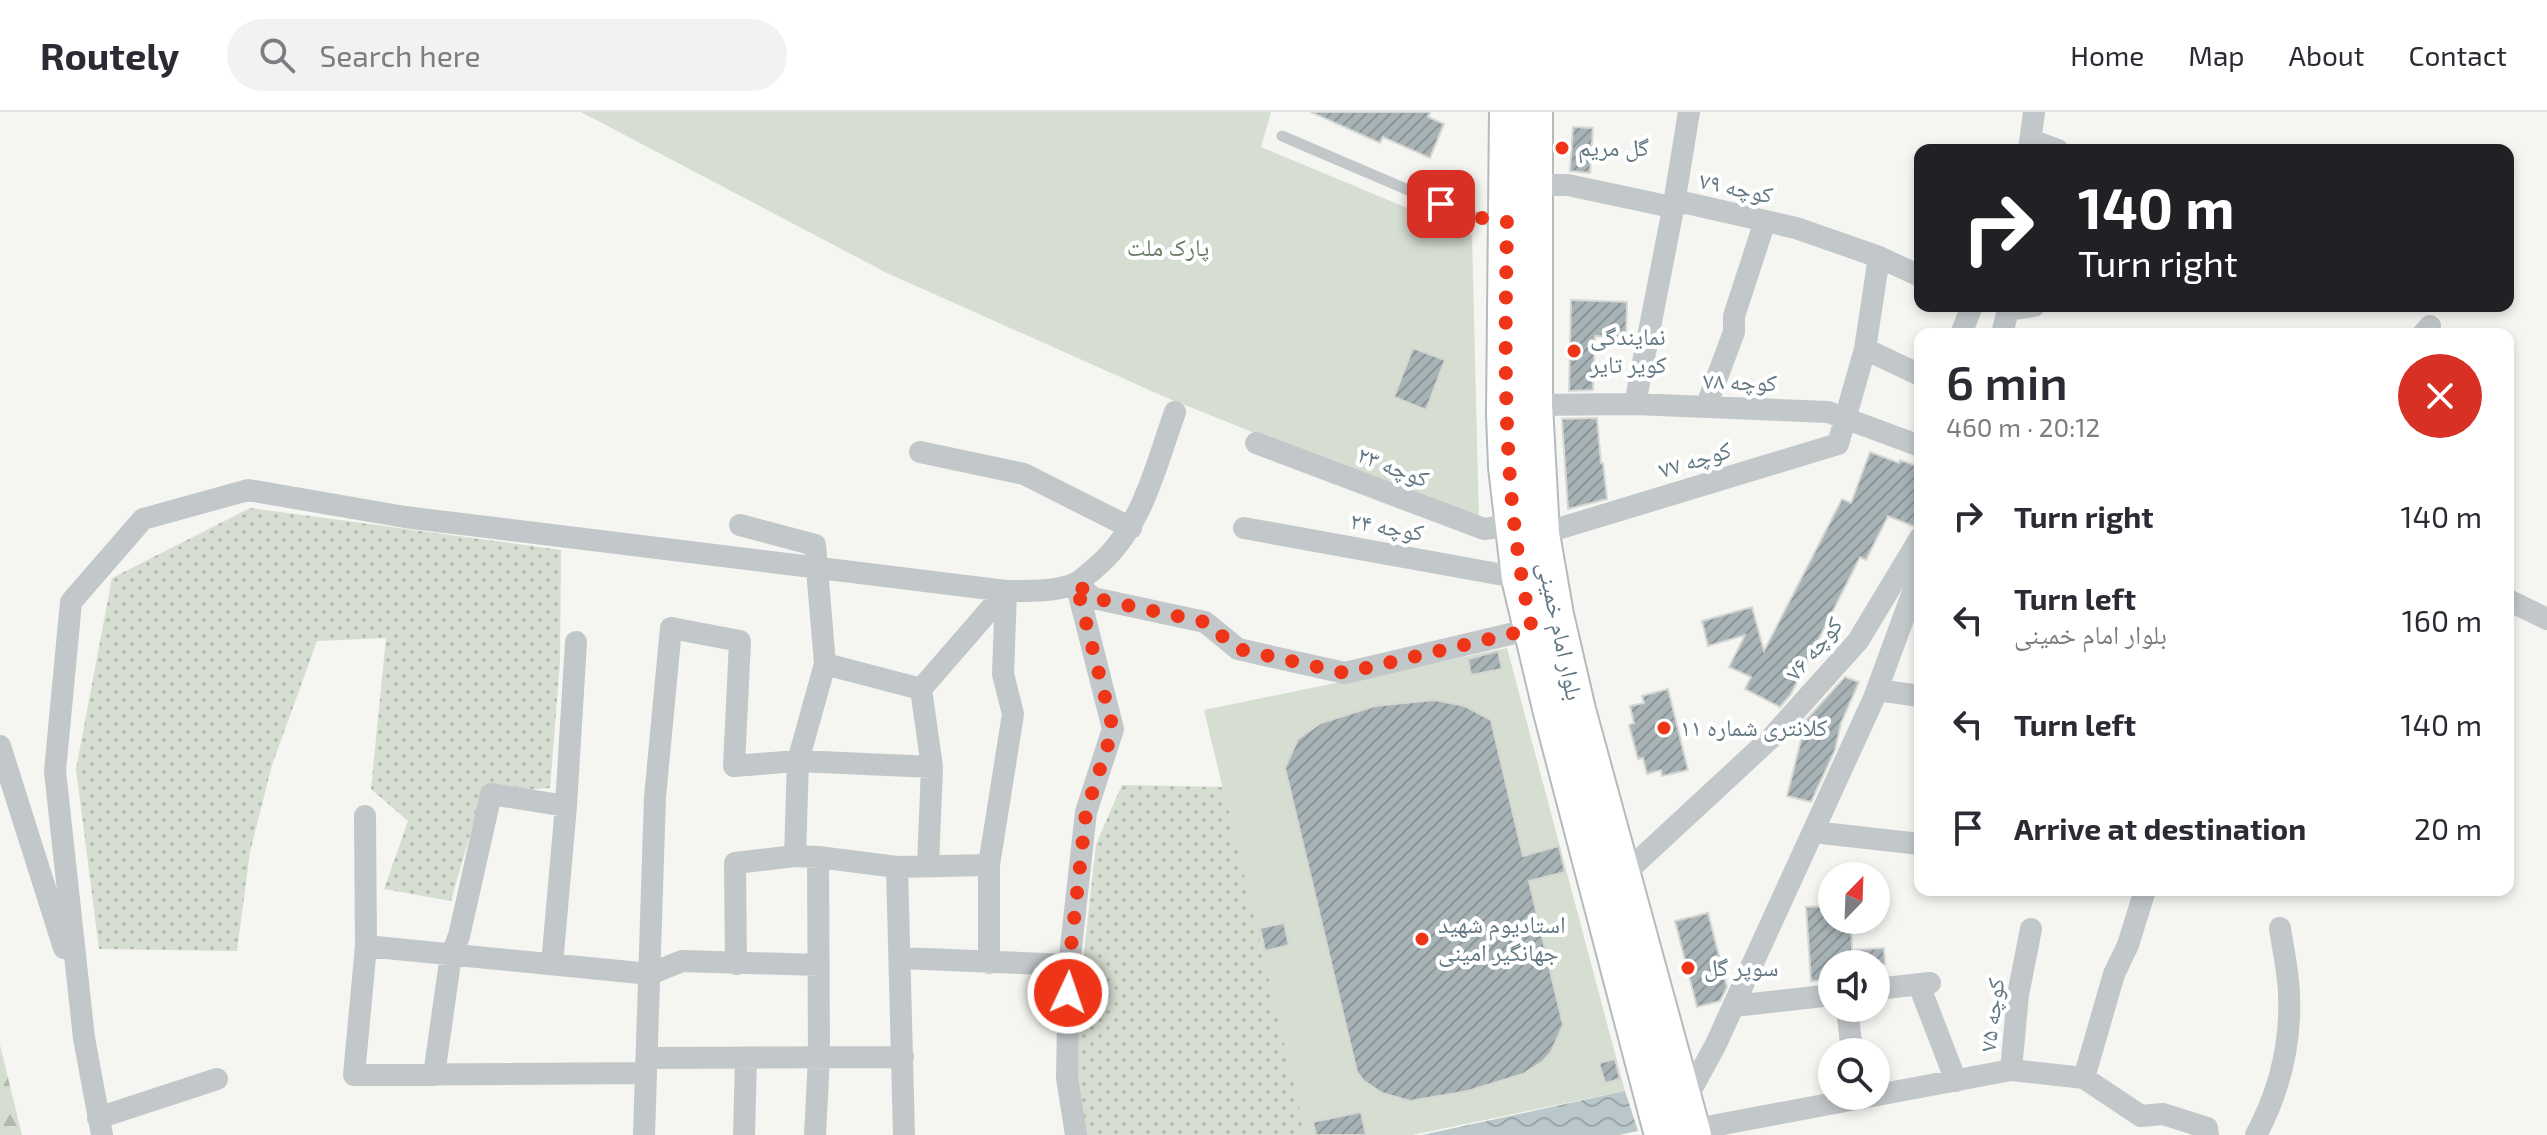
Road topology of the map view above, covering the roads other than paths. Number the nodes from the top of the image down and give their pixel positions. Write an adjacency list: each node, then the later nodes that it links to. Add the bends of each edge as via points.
1 (1508, 112): 10 (main road, بلوار امام خمینی)
2 (1534, 112): 7 (main road, بلوار امام خمینی)
3 (1689, 112): 8 (street)
4 (2034, 112): 6 (street)
5 (1282, 136): 10 (lane, via 1469,216)
6 (2030, 144)
7 (1534, 185): 8 (street, کوچه ۷۹, via 1568,185); 16 (main road, بلوار امام خمینی)
8 (1674, 204): 9 (street, کوچه ۷۹); 15 (street)
9 (1765, 221): 11 (street, کوچه ۷۹); 17 (street, via 1734,316 1734,332)
10 (1507, 222): 26 (main road, بلوار امام خمینی, via 1507,467)
11 (1879, 257): 12 (street, کوچه ۷۹); 13 (street)
12 (1914, 273)
13 (1865, 349): 14 (street); 19 (street)
14 (1914, 372)
15 (1635, 404): 16 (street, کوچه ۷۸); 17 (street, کوچه ۷۸)
16 (1534, 405): 26 (main road, بلوار امام خمینی)
17 (1706, 407): 19 (street, کوچه ۷۸, via 1828,412)
18 (1175, 412): 24 (street)
19 (1847, 418): 20 (street, کوچه ۷۸); 26 (street, کوچه ۷۷, via 1838,444)
20 (1914, 440)
21 (1256, 443): 26 (street, کوچه ۲۳, via 1484,529)
22 (920, 452): 24 (street, via 1024,474)
23 (740, 525): 28 (street, via 815,545)
24 (1131, 528): 30 (street, via 1115,550)
25 (1244, 528): 29 (street, کوچه ۲۴)
26 (1528, 530): 29 (main road, بلوار امام خمینی); 53 (main road, بلوار امام خمینی)
27 (1914, 548): 53 (street, کوچه ۷۶, via 1858,641 1772,737)
28 (817, 568): 32 (street); 37 (street); 67 (street, via 405,517 248,490 143,519 71,602 55,771)
29 (1520, 578): 35 (main road, بلوار امام خمینی)
30 (1076, 583): 32 (street); 35 (street, via 1093,598 1205,622 1238,649 1345,673); 64 (street, via 1113,729 1086,812)
31 (1914, 589): 39 (street)
32 (1006, 591): 38 (street); 51 (street, via 1003,674 1013,714)
33 (2514, 603): 34 (street)
34 (2547, 619)
35 (1532, 629): 82 (main road, بلوار امام خمینی, via 1592,871)
36 (576, 642): 44 (street)
37 (825, 664): 38 (street); 42 (street)
38 (921, 689): 43 (street)
39 (1877, 690): 40 (street); 46 (street)
40 (1914, 695)
41 (0, 746): 67 (street)
42 (798, 761): 43 (street); 48 (street); 65 (street, via 734,766 740,641 671,628 655,797)
43 (932, 767): 50 (street)
44 (566, 806): 58 (street, via 491,794); 61 (street)
45 (365, 816): 57 (street)
46 (1813, 832): 47 (street); 69 (street)
47 (1914, 843)
48 (795, 856): 49 (street); 62 (street, via 735,863)
49 (818, 857): 52 (street); 63 (street)
50 (928, 865): 51 (street); 52 (street)
51 (989, 865): 60 (street)
52 (897, 867): 59 (street)
53 (1622, 876): 82 (main road, بلوار امام خمینی)
54 (2143, 896): 76 (street)
55 (2280, 928): 89 (street, via 2289,996 2286,1051 2272,1105)
56 (2031, 929): 74 (street, کوچه ۷۵)
57 (366, 946): 58 (street); 75 (street, via 354,1075)
58 (451, 955): 61 (street); 75 (street)
59 (901, 958): 60 (street); 70 (street)
60 (989, 963): 64 (street)
61 (552, 964): 65 (street)
62 (736, 964): 63 (street); 65 (street, via 682,961)
63 (819, 965): 72 (street)
64 (1069, 965): 87 (street, via 1067,1078)
65 (650, 974): 73 (street)
66 (1890, 988): 78 (street, via 1927,984)
67 (79, 995): 81 (street)
68 (1818, 997): 69 (street)
69 (1734, 1006): 82 (street)
70 (903, 1057): 72 (street); 86 (street)
71 (746, 1058): 72 (street); 73 (street); 84 (street)
72 (819, 1058): 85 (street)
73 (646, 1065): 75 (street); 83 (street)
74 (2011, 1070): 76 (street); 78 (street, کوچه ۷۵)
75 (434, 1075)
76 (2084, 1078): 88 (street, via 2141,1116 2163,1114 2207,1128)
77 (217, 1079): 81 (street)
78 (1956, 1081): 79 (street, کوچه ۷۵)
79 (1890, 1092)
80 (1818, 1105): 82 (street, کوچه ۷۵)
81 (100, 1126)
82 (1674, 1129)
83 (644, 1135)
84 (744, 1135)
85 (815, 1135)
86 (904, 1135)
87 (1076, 1135)
88 (2208, 1135)
89 (2256, 1135)

